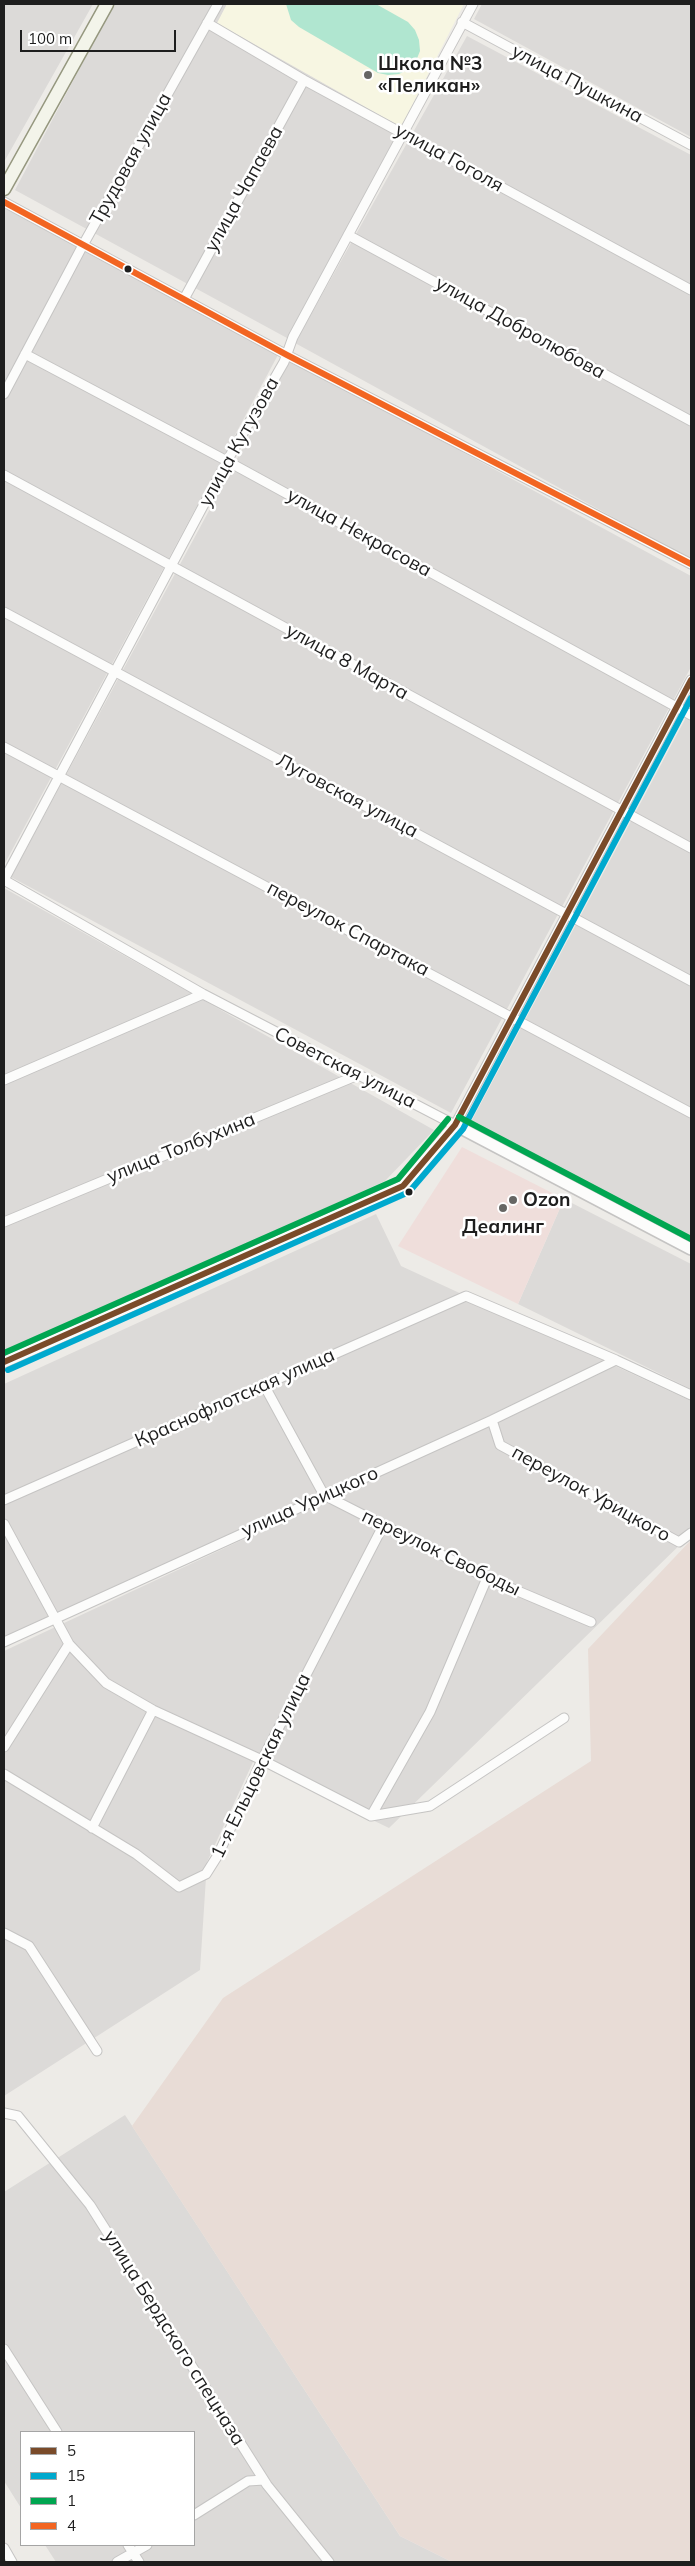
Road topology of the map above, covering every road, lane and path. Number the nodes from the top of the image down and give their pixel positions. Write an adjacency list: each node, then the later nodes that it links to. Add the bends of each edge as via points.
1 (107, 4): 9 (main road)
2 (218, 4): 5 (street, Трудовая улица)
3 (473, 4): 4 (street, улица Кутузова)
4 (462, 22): 7 (street, улица Кутузова); 8 (street, улица Пушкина)
5 (207, 24): 6 (street, улица Гоголя); 12 (street, Трудовая улица)
6 (304, 80): 7 (street, улица Гоголя); 14 (street, улица Чапаева)
7 (403, 132): 11 (street, улица Кутузова); 13 (street, улица Гоголя)
8 (691, 145)
9 (4, 189)
10 (4, 202): 12 (street)
11 (348, 235): 16 (street, улица Кутузова); 18 (street, улица Добролюбова)
12 (83, 245): 14 (street); 15 (street, Трудовая улица)
13 (691, 290)
14 (184, 299): 16 (street)
15 (25, 354): 17 (street, Трудовая улица); 19 (street, улица Некрасова)
16 (287, 354): 19 (street, улица Кутузова); 21 (street)
17 (4, 394)
18 (691, 421)
19 (227, 461): 22 (street, улица Кутузова); 26 (street, улица Некрасова)
20 (4, 475): 22 (street, улица 8 Марта)
21 (691, 564)
22 (171, 566): 24 (street, улица Кутузова); 30 (street, улица 8 Марта)
23 (4, 612): 24 (street, Луговская улица)
24 (115, 671): 29 (street, улица Кутузова); 33 (street, Луговская улица)
25 (691, 680): 26 (street)
26 (677, 708): 27 (street, улица Некрасова); 30 (street)
27 (691, 715)
28 (4, 747): 29 (street, переулок Спартака)
29 (59, 776): 32 (street, улица Кутузова); 36 (street, переулок Спартака)
30 (622, 811): 31 (street, улица 8 Марта); 33 (street)
31 (691, 848)
32 (4, 880): 35 (street, Советская улица)
33 (567, 914): 34 (street, Луговская улица); 36 (street)
34 (691, 981)
35 (203, 994): 37 (street, Советская улица); 38 (street)
36 (512, 1017): 39 (street, переулок Спартака); 40 (street)
37 (358, 1075): 40 (street, Советская улица); 41 (street, улица Толбухина)
38 (4, 1080)
39 (691, 1114)
40 (455, 1125): 42 (street, Советская улица); 44 (street, via 403,1186)
41 (4, 1222)
42 (691, 1249)
43 (616, 1360): 45 (street, Краснофлотская улица, via 466,1296); 46 (street); 47 (street, улица Урицкого)
44 (4, 1362)
45 (264, 1385): 48 (street); 49 (street, Краснофлотская улица)
46 (691, 1395)
47 (492, 1420): 48 (street, улица Урицкого); 52 (street, переулок Урицкого, via 500,1445 678,1542)
48 (324, 1495): 51 (street, переулок Свободы); 54 (street, улица Урицкого)
49 (4, 1500)
50 (4, 1524): 54 (street)
51 (383, 1526): 53 (street, переулок Свободы); 61 (street, 1-я Ельцовская улица)
52 (691, 1533)
53 (487, 1578): 55 (street, переулок Свободы); 63 (street, via 430,1712)
54 (54, 1618): 56 (street, улица Урицкого); 57 (street)
55 (591, 1622)
56 (4, 1642)
57 (69, 1644): 58 (street, via 106,1683); 60 (street)
58 (153, 1710): 61 (street); 64 (street)
59 (564, 1718): 63 (street, via 430,1806)
60 (4, 1747)
61 (262, 1760): 63 (street); 64 (street, 1-я Ельцовская улица, via 206,1874 179,1887 136,1854)
62 (4, 1774): 64 (street, 1-я Ельцовская улица)
63 (371, 1816)
64 (92, 1828)
65 (4, 1933): 66 (street, via 29,1946)
66 (97, 2051)
67 (4, 2113): 70 (street, улица Бердского спецназа, via 18,2116 90,2205)
68 (4, 2349): 69 (street)
69 (56, 2431)
70 (264, 2480): 71 (street, via 248,2481); 79 (street, улица Бердского спецназа)
71 (195, 2514)
72 (129, 2546): 75 (street)
73 (145, 2546): 75 (street)
74 (4, 2548): 76 (street)
75 (133, 2553): 77 (street); 78 (street)
76 (12, 2562)
77 (118, 2562)
78 (139, 2562)
79 (329, 2562)

